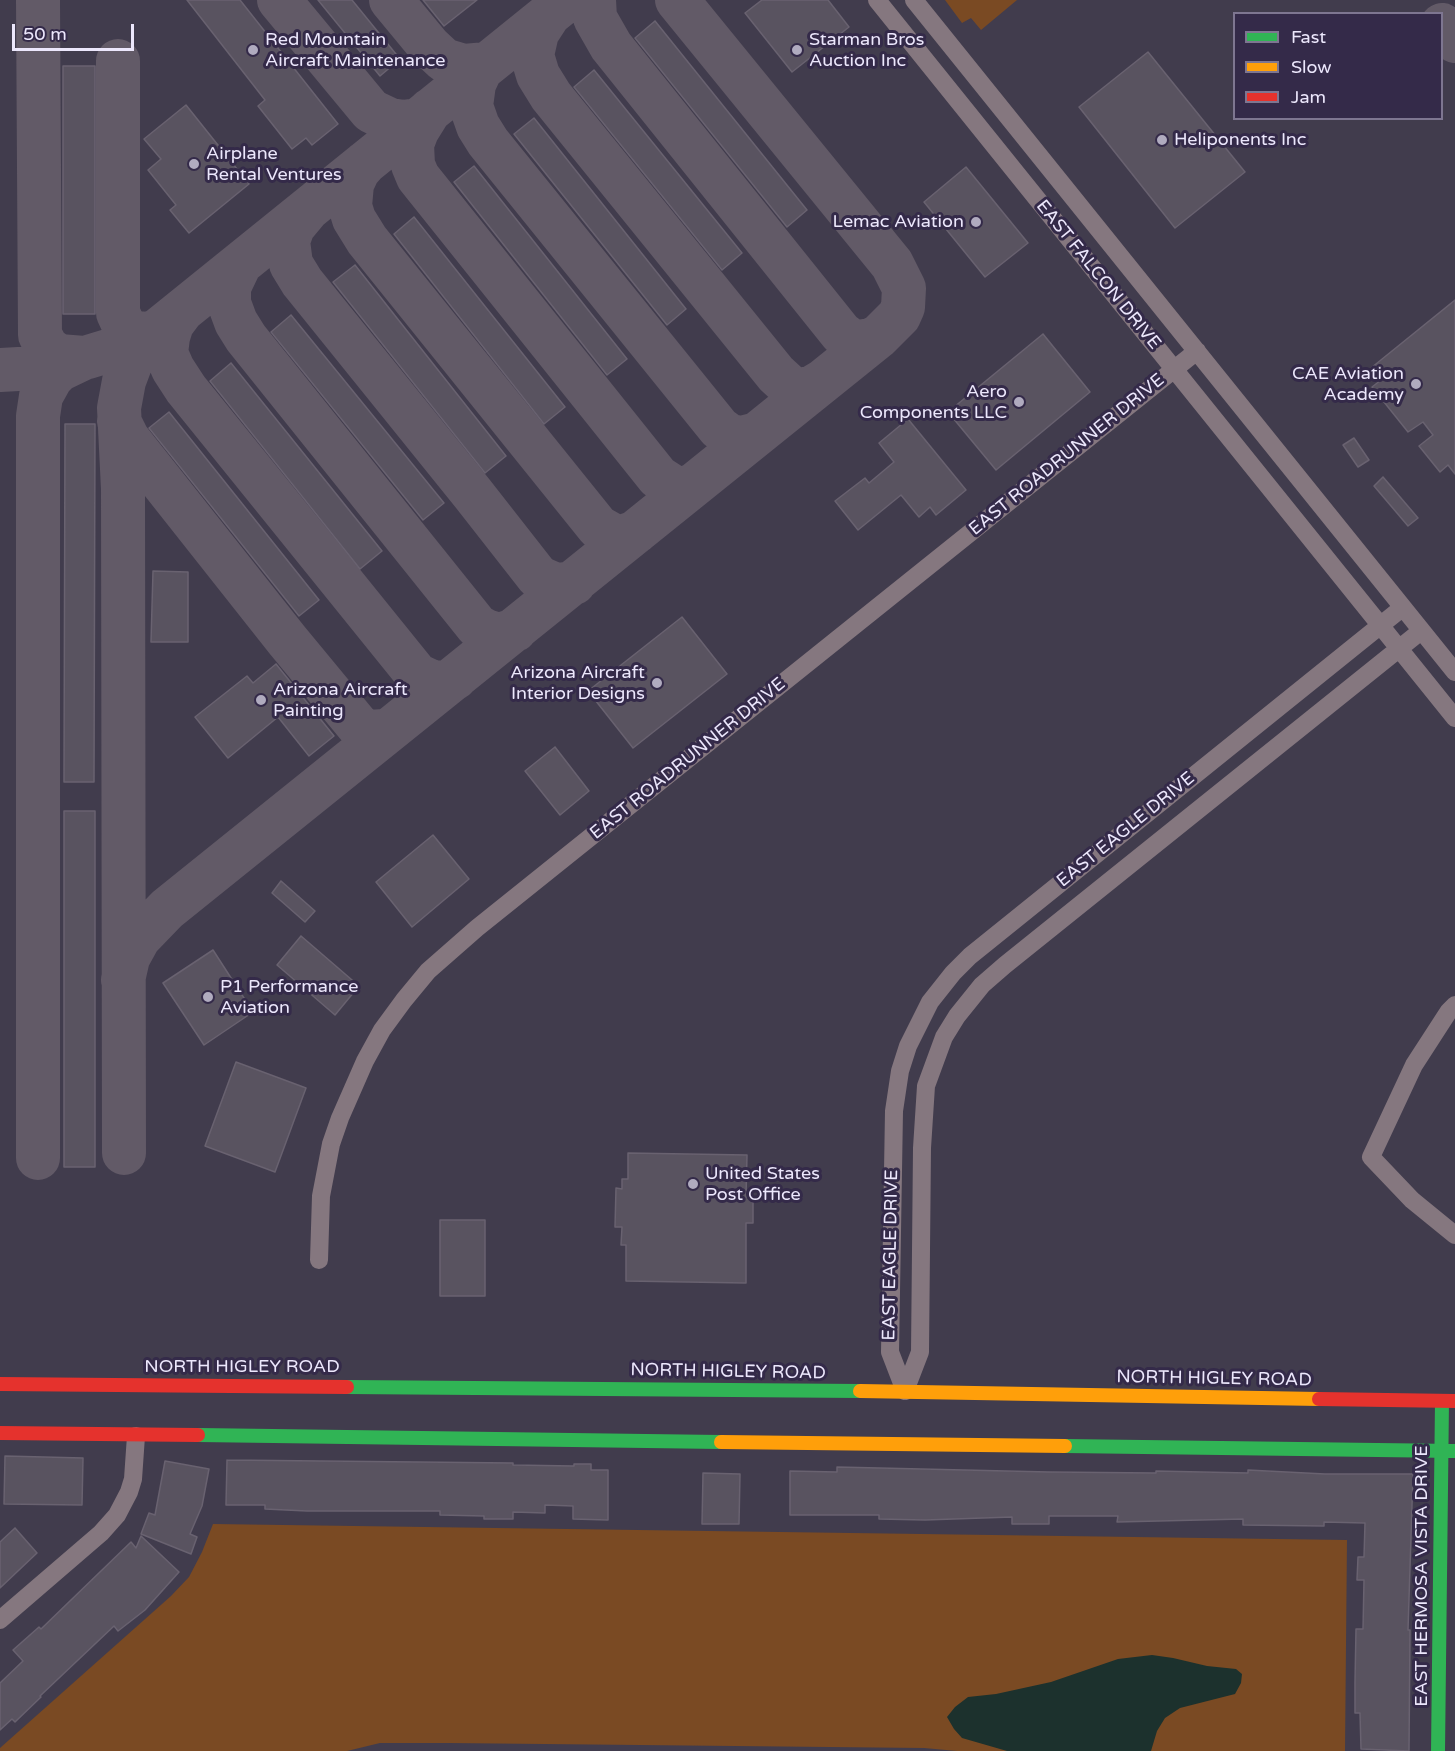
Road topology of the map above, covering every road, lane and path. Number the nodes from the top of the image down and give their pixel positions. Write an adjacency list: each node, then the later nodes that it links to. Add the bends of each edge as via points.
1 (877, 0): 4 (street, EAST FALCON DRIVE)
2 (914, 0): 3 (street, EAST FALCON DRIVE)
3 (1197, 351): 4 (street, EAST ROADRUNNER DRIVE); 5 (street, EAST FALCON DRIVE)
4 (1174, 369): 6 (street, EAST FALCON DRIVE); 15 (street, EAST ROADRUNNER DRIVE, via 428,971 382,1030 340,1118 321,1196)
5 (1402, 608): 6 (street, EAST EAGLE DRIVE); 7 (street, EAST FALCON DRIVE)
6 (1380, 626): 8 (street, EAST FALCON DRIVE); 11 (street, EAST EAGLE DRIVE)
7 (1421, 631): 8 (street, EAST EAGLE DRIVE); 9 (street, EAST FALCON DRIVE)
8 (1399, 649): 10 (street, EAST FALCON DRIVE); 12 (street, EAST EAGLE DRIVE)
9 (1455, 672)
10 (1455, 718)
11 (1165, 799): 12 (street); 17 (street, EAST EAGLE DRIVE, via 970,956 941,987 918,1023 900,1071 893,1123 890,1352)
12 (1184, 822): 17 (street, EAST EAGLE DRIVE, via 982,985 944,1037 925,1095 920,1352)
13 (1455, 1005): 14 (street, via 1414,1065 1371,1157 1412,1200)
14 (1455, 1235)
15 (320, 1260)
16 (0, 1383): 17 (street, NORTH HIGLEY ROAD)
17 (905, 1391): 18 (street, NORTH HIGLEY ROAD)
18 (1448, 1401): 21 (street, EAST HERMOSA VISTA DRIVE)
19 (0, 1433): 20 (street)
20 (136, 1436): 21 (street); 23 (street, via 133,1479 117,1515)
21 (1440, 1451): 22 (street); 24 (street, EAST HERMOSA VISTA DRIVE)
22 (1455, 1451)
23 (0, 1620)
24 (1438, 1751)

